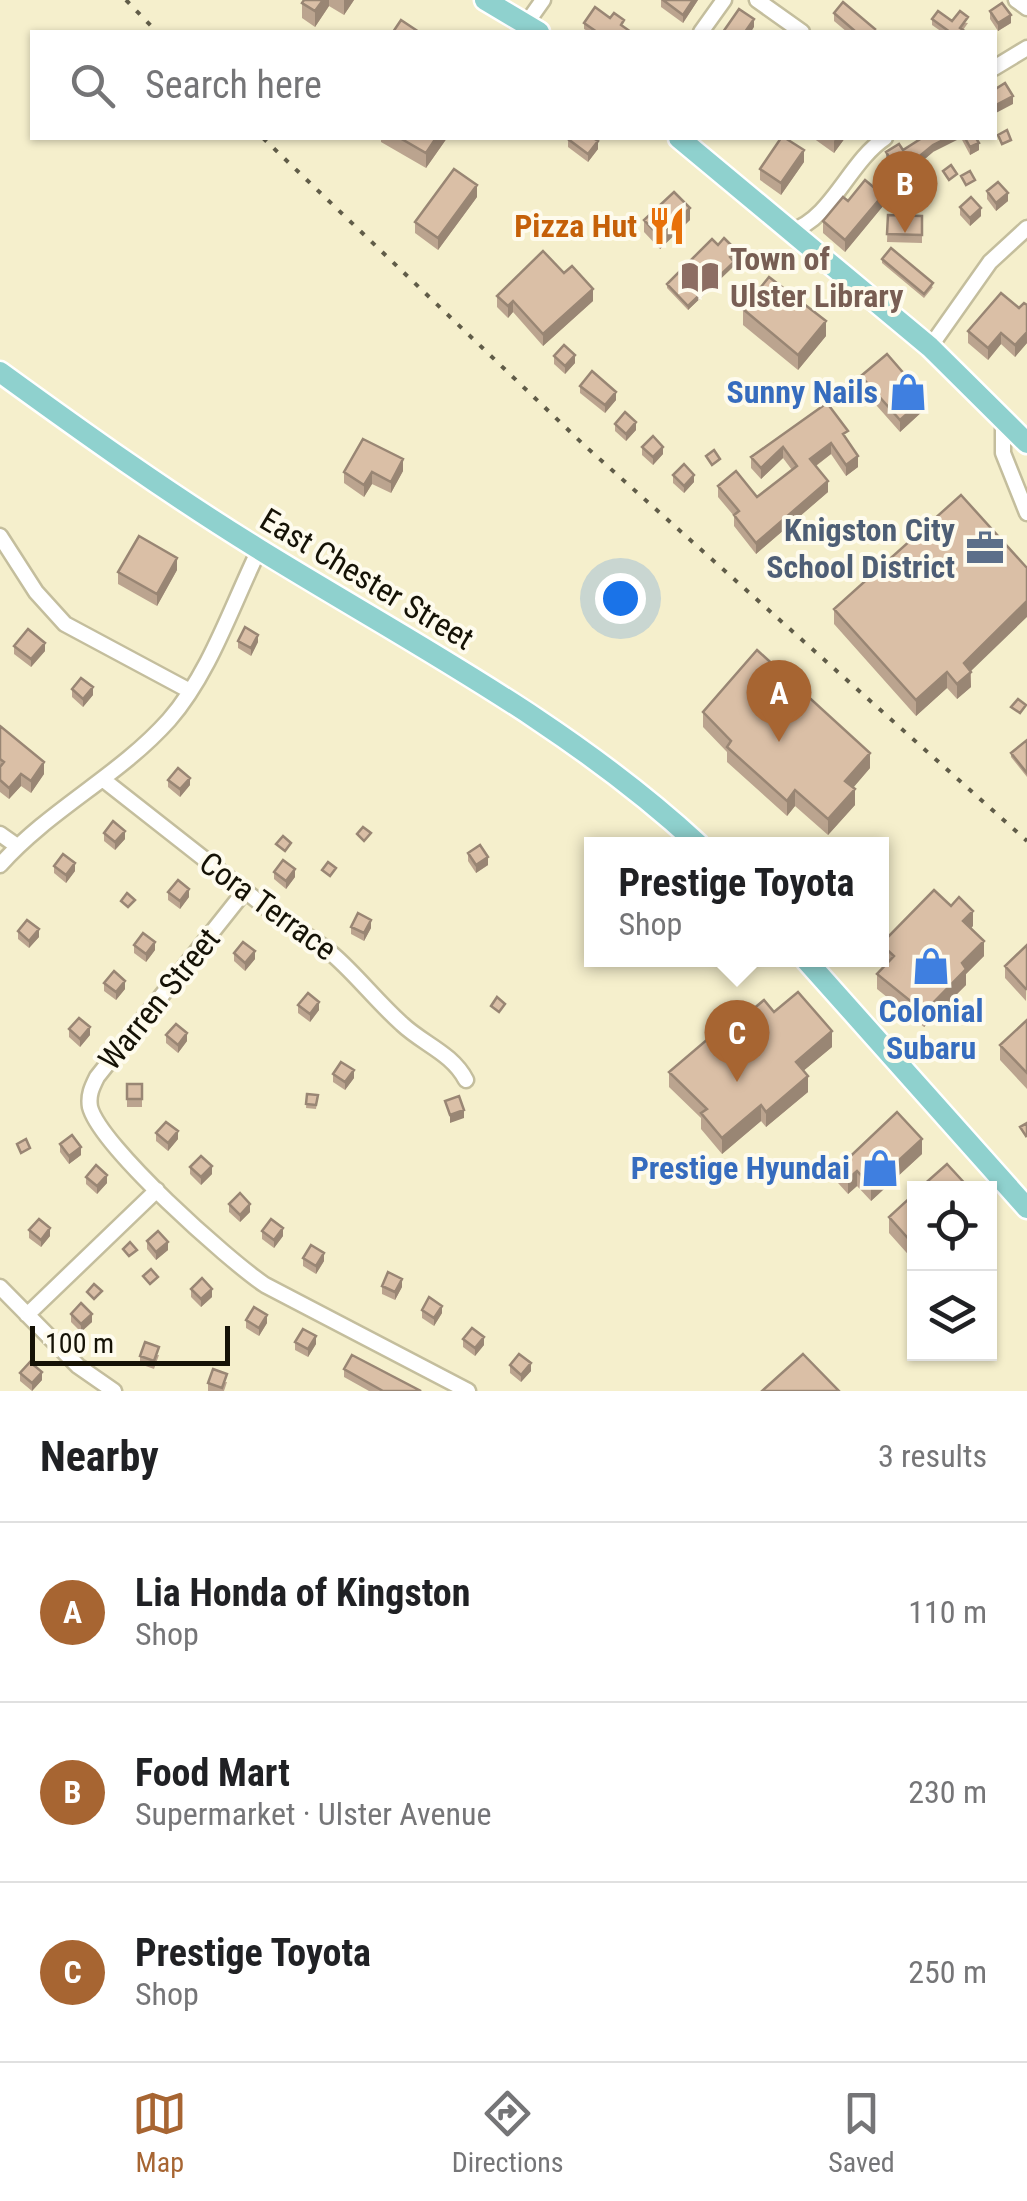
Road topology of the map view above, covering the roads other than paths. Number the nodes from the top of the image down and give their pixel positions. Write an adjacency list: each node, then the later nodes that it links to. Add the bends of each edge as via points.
1 (486, 0): 7 (main road)
2 (544, 0): 7 (street)
3 (724, 0): 8 (street)
4 (756, 0): 9 (street)
5 (1016, 0): 6 (street)
6 (1027, 8)
7 (532, 28)
8 (702, 30)
9 (799, 30)
10 (1027, 48): 11 (street)
11 (997, 66)
12 (681, 140): 15 (main road)
13 (884, 140): 15 (street, via 855,164 811,225)
14 (1027, 228): 16 (street, via 990,262)
15 (791, 230): 16 (main road)
16 (930, 347): 18 (main road)
17 (0, 372): 22 (main road, East Chester Street)
18 (1002, 415): 19 (main road); 20 (street, via 1004,454)
19 (1027, 443)
20 (1027, 513)
21 (4, 541): 23 (street, via 65,624)
22 (259, 550): 23 (street); 26 (main road, East Chester Street, via 529,710)
23 (190, 691): 24 (street)
24 (106, 781): 27 (street); 29 (street, Cora Terrace)
25 (0, 834): 27 (street)
26 (690, 837)
27 (17, 846): 28 (street)
28 (0, 865)
29 (244, 892): 31 (street, Cora Terrace, via 323,942); 32 (street, Warren Street, via 90,1092 92,1111)
30 (812, 967): 33 (main road)
31 (466, 1080)
32 (157, 1190): 35 (street); 37 (street, via 265,1285)
33 (1027, 1208)
34 (0, 1287): 35 (street)
35 (27, 1315): 36 (street)
36 (114, 1391)
37 (468, 1391)

